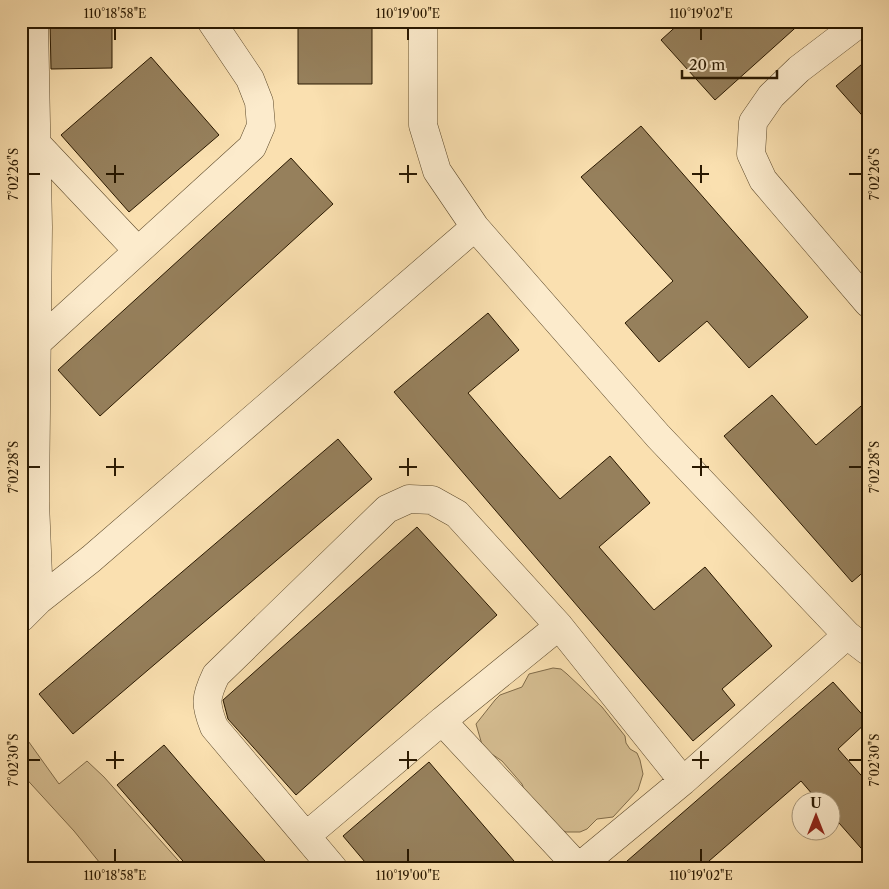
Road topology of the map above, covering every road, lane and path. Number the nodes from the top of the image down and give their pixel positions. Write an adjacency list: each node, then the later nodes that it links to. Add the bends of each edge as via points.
1 (34, 21): 5 (street)
2 (212, 21): 7 (street, via 250,79 259,102 261,126 252,147)
3 (423, 21): 6 (street, via 423,125 437,171)
4 (862, 21): 8 (street, via 799,69 771,96 753,122 751,154 763,180)
5 (37, 144): 7 (street); 9 (street)
6 (475, 228): 10 (street); 12 (street, via 658,436)
7 (137, 250): 9 (street)
8 (868, 303)
9 (38, 342): 10 (street)
10 (30, 609)
11 (559, 626): 13 (street); 14 (street); 15 (street, via 457,514 432,500 409,498 387,509 216,675 207,693 208,711 214,727)
12 (857, 643): 14 (street)
13 (442, 721): 15 (street); 17 (street)
14 (683, 781): 17 (street)
15 (306, 836): 16 (street)
16 (333, 868)
17 (579, 868)

